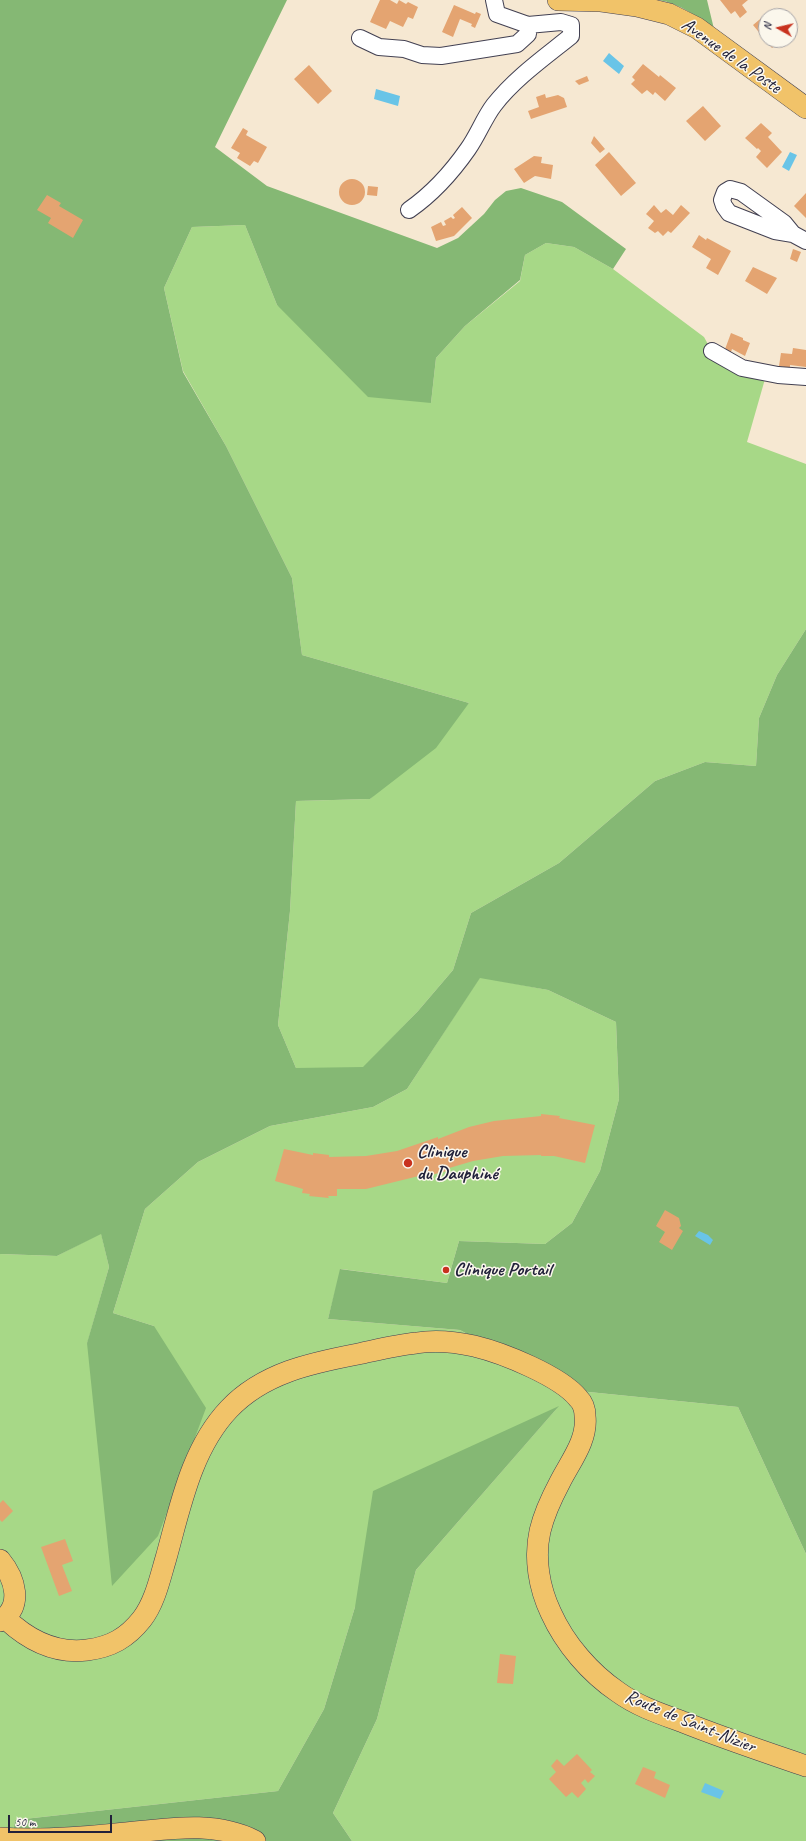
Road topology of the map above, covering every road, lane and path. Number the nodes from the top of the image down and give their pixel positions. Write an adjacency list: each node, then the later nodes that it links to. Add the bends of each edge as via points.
1 (494, 0): 3 (street, via 497,14)
2 (558, 0): 5 (main road, Avenue de la Poste, via 601,1 669,14 697,28)
3 (528, 25): 4 (street, via 528,34 517,44 441,56 379,47); 6 (street, via 561,22 571,25 571,36 510,87 494,106 468,149 426,198)
4 (360, 38)
5 (806, 108)
6 (409, 210)
7 (712, 351): 8 (street, via 742,368)
8 (806, 377)
9 (0, 1560): 10 (main road, via 11,1577 15,1594 15,1602 10,1612)
10 (2, 1620): 11 (main road, Route de Saint-Nizier, via 44,1645 65,1650 79,1651 106,1647 121,1639 143,1617 152,1599 202,1446 222,1416 250,1390 284,1372 318,1362 395,1346 434,1342 454,1343 488,1350 561,1382 582,1404 585,1415 583,1438 545,1515 539,1534 537,1555 541,1589 546,1604 554,1621 574,1650 609,1686 634,1702 697,1728)
11 (806, 1766)
12 (0, 1838): 13 (main road, via 43,1840 199,1827 234,1832)
13 (255, 1841)

